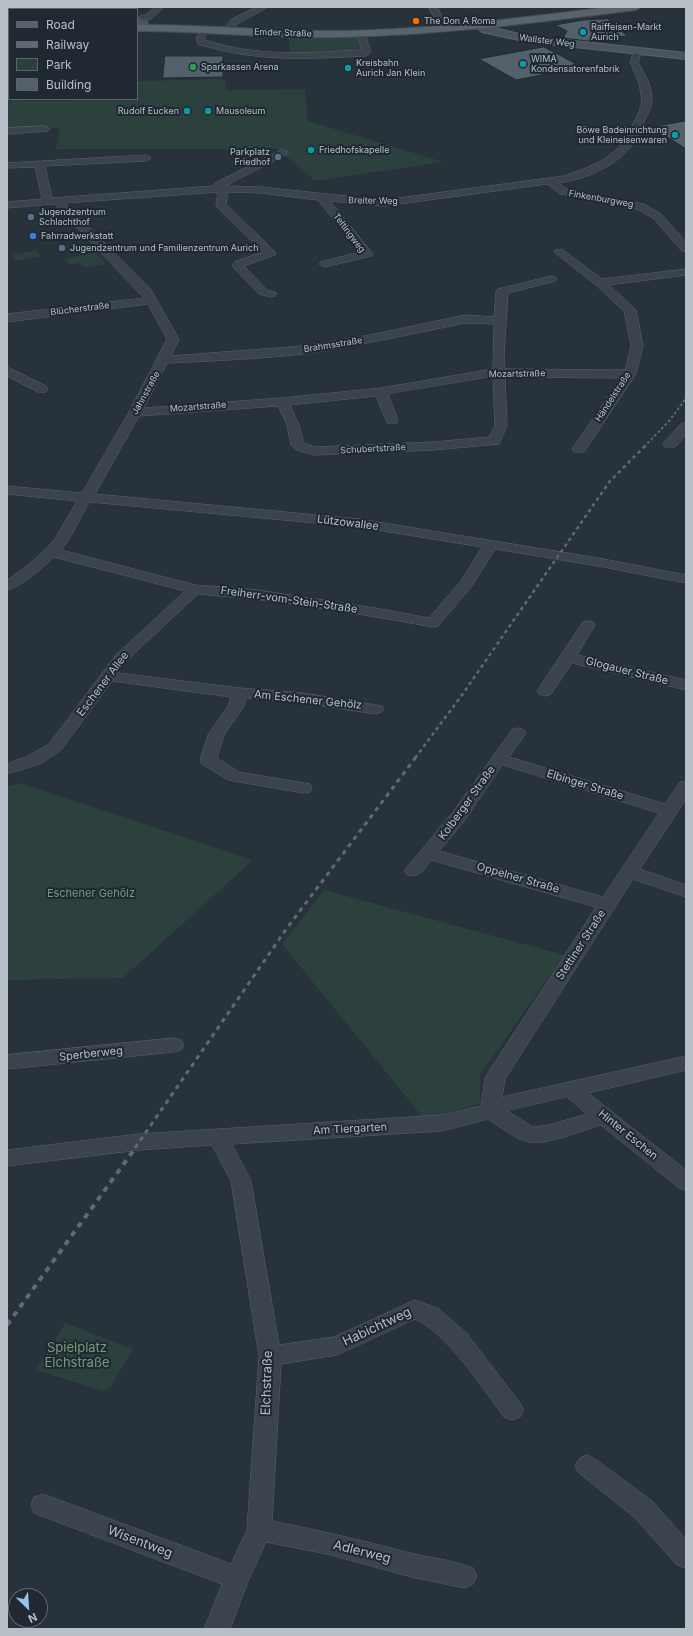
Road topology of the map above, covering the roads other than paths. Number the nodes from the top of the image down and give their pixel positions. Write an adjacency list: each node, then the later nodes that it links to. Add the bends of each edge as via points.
1 (160, 7): 5 (street)
2 (264, 7): 9 (street, via 234,22)
3 (433, 7): 7 (street)
4 (636, 7): 6 (main road, Emder Straße)
5 (139, 24): 8 (main road, Emder Straße, via 191,31)
6 (484, 25): 7 (main road, Emder Straße); 10 (main road, Emder Straße, via 426,32); 11 (street, Wallster Weg, via 486,30 503,35)
7 (444, 27): 10 (main road, Emder Straße)
8 (206, 30): 9 (main road, Emder Straße); 10 (street, via 200,38 202,42 224,49 282,57 365,53 367,51)
9 (226, 30): 10 (main road, Emder Straße, via 307,34)
10 (360, 33)
11 (638, 51): 12 (street, Wallster Weg); 19 (street, Breiter Weg, via 634,62 641,75 647,98 645,110 628,144 582,175)
12 (686, 56)
13 (45, 129): 14 (street)
14 (7, 131)
15 (283, 152): 20 (street, via 219,185)
16 (146, 158): 17 (street)
17 (39, 163): 18 (street); 22 (street)
18 (10, 165)
19 (550, 182): 21 (street, Breiter Weg, via 400,202); 24 (street, Finkenburgweg, via 564,192 640,206 657,216)
20 (221, 189): 21 (street, Breiter Weg, via 261,190); 22 (street, Breiter Weg); 30 (street, via 221,205 271,253 240,263 238,266 263,292)
21 (322, 198): 26 (street, Teltingweg, via 366,254)
22 (53, 201): 23 (street, Breiter Weg); 31 (street, Jahnstraße, via 138,282)
23 (7, 206)
24 (686, 249)
25 (559, 252): 29 (street, Händelstraße)
26 (324, 264)
27 (686, 272): 29 (street)
28 (551, 279): 33 (street, via 502,291)
29 (600, 283): 37 (street, Händelstraße, via 630,310 637,346)
30 (270, 294)
31 (152, 300): 32 (street, Blücherstraße); 34 (street, Jahnstraße, via 173,339)
32 (7, 318)
33 (499, 321): 34 (street, Brahmsstraße, via 465,319 303,350); 36 (street)
34 (164, 360): 41 (street, Jahnstraße)
35 (7, 371): 38 (street)
36 (500, 373): 37 (street, Mozartstraße); 39 (street, Mozartstraße); 40 (street, Schubertstraße, via 500,426 494,441 314,451 298,445)
37 (630, 374): 45 (street, Händelstraße)
38 (42, 389)
39 (381, 392): 40 (street, Mozartstraße); 42 (street)
40 (282, 402): 41 (street, Mozartstraße)
41 (135, 412): 47 (street, Jahnstraße)
42 (392, 420)
43 (686, 428): 44 (street)
44 (670, 444)
45 (579, 449)
46 (7, 490): 47 (street, Lützowallee)
47 (88, 497): 48 (street, Lützowallee, via 359,523); 49 (street, Jahnstraße)
48 (491, 545): 50 (street, Lützowallee); 52 (street, Freiherr-vom-Stein-Straße, via 467,583 433,623 257,594)
49 (52, 552): 51 (street, Jahnstraße); 52 (street, Freiherr-vom-Stein-Straße)
50 (686, 578)
51 (7, 586)
52 (195, 589): 55 (street, Eschener Allee, via 120,659)
53 (588, 625): 54 (street, Glogauer Straße)
54 (568, 657): 56 (street, Glogauer Straße); 57 (street, Glogauer Straße)
55 (108, 676): 58 (street, Am Eschener Gehölz); 62 (street, Eschener Allee, via 55,747 34,760)
56 (686, 685)
57 (545, 691)
58 (240, 693): 59 (street, Am Eschener Gehölz, via 303,698); 64 (street, Am Eschener Gehölz, via 236,706 216,735 208,760 234,776)
59 (376, 709)
60 (518, 733): 61 (street, Kolberger Straße)
61 (500, 759): 65 (street, Elbinger Straße); 66 (street, Kolberger Straße)
62 (7, 769)
63 (686, 786): 65 (street, Stettiner Straße)
64 (304, 788)
65 (670, 811): 68 (street, Stettiner Straße)
66 (429, 854): 67 (street, Kolberger Straße); 70 (street, Oppelner Straße)
67 (413, 871)
68 (629, 871): 69 (street); 70 (street, Stettiner Straße)
69 (686, 891)
70 (607, 904): 75 (street, Stettiner Straße, via 495,1078)
71 (174, 1045): 72 (street, Sperberweg)
72 (7, 1062)
73 (686, 1063): 74 (street, Am Tiergarten)
74 (570, 1089): 75 (street, Am Tiergarten, via 501,1105); 76 (street, Hinter Eschen)
75 (490, 1110): 76 (street, via 530,1135 549,1133); 77 (street, Am Tiergarten, via 442,1123)
76 (604, 1116): 79 (street, Hinter Eschen)
77 (218, 1136): 78 (street, Am Tiergarten, via 138,1142); 80 (street, Elchstraße, via 241,1181)
78 (7, 1158)
79 (686, 1182)
80 (270, 1356): 81 (street, Habichtweg, via 337,1346 415,1309 431,1316 459,1341); 84 (street, Elchstraße)
81 (512, 1410)
82 (587, 1466): 85 (street, via 643,1509)
83 (43, 1505): 87 (street, Wisentweg)
84 (259, 1530): 86 (street, Adlerweg, via 327,1543); 87 (street, Elchstraße)
85 (686, 1557)
86 (464, 1576)
87 (237, 1578): 88 (street, Elchstraße)
88 (217, 1629)

